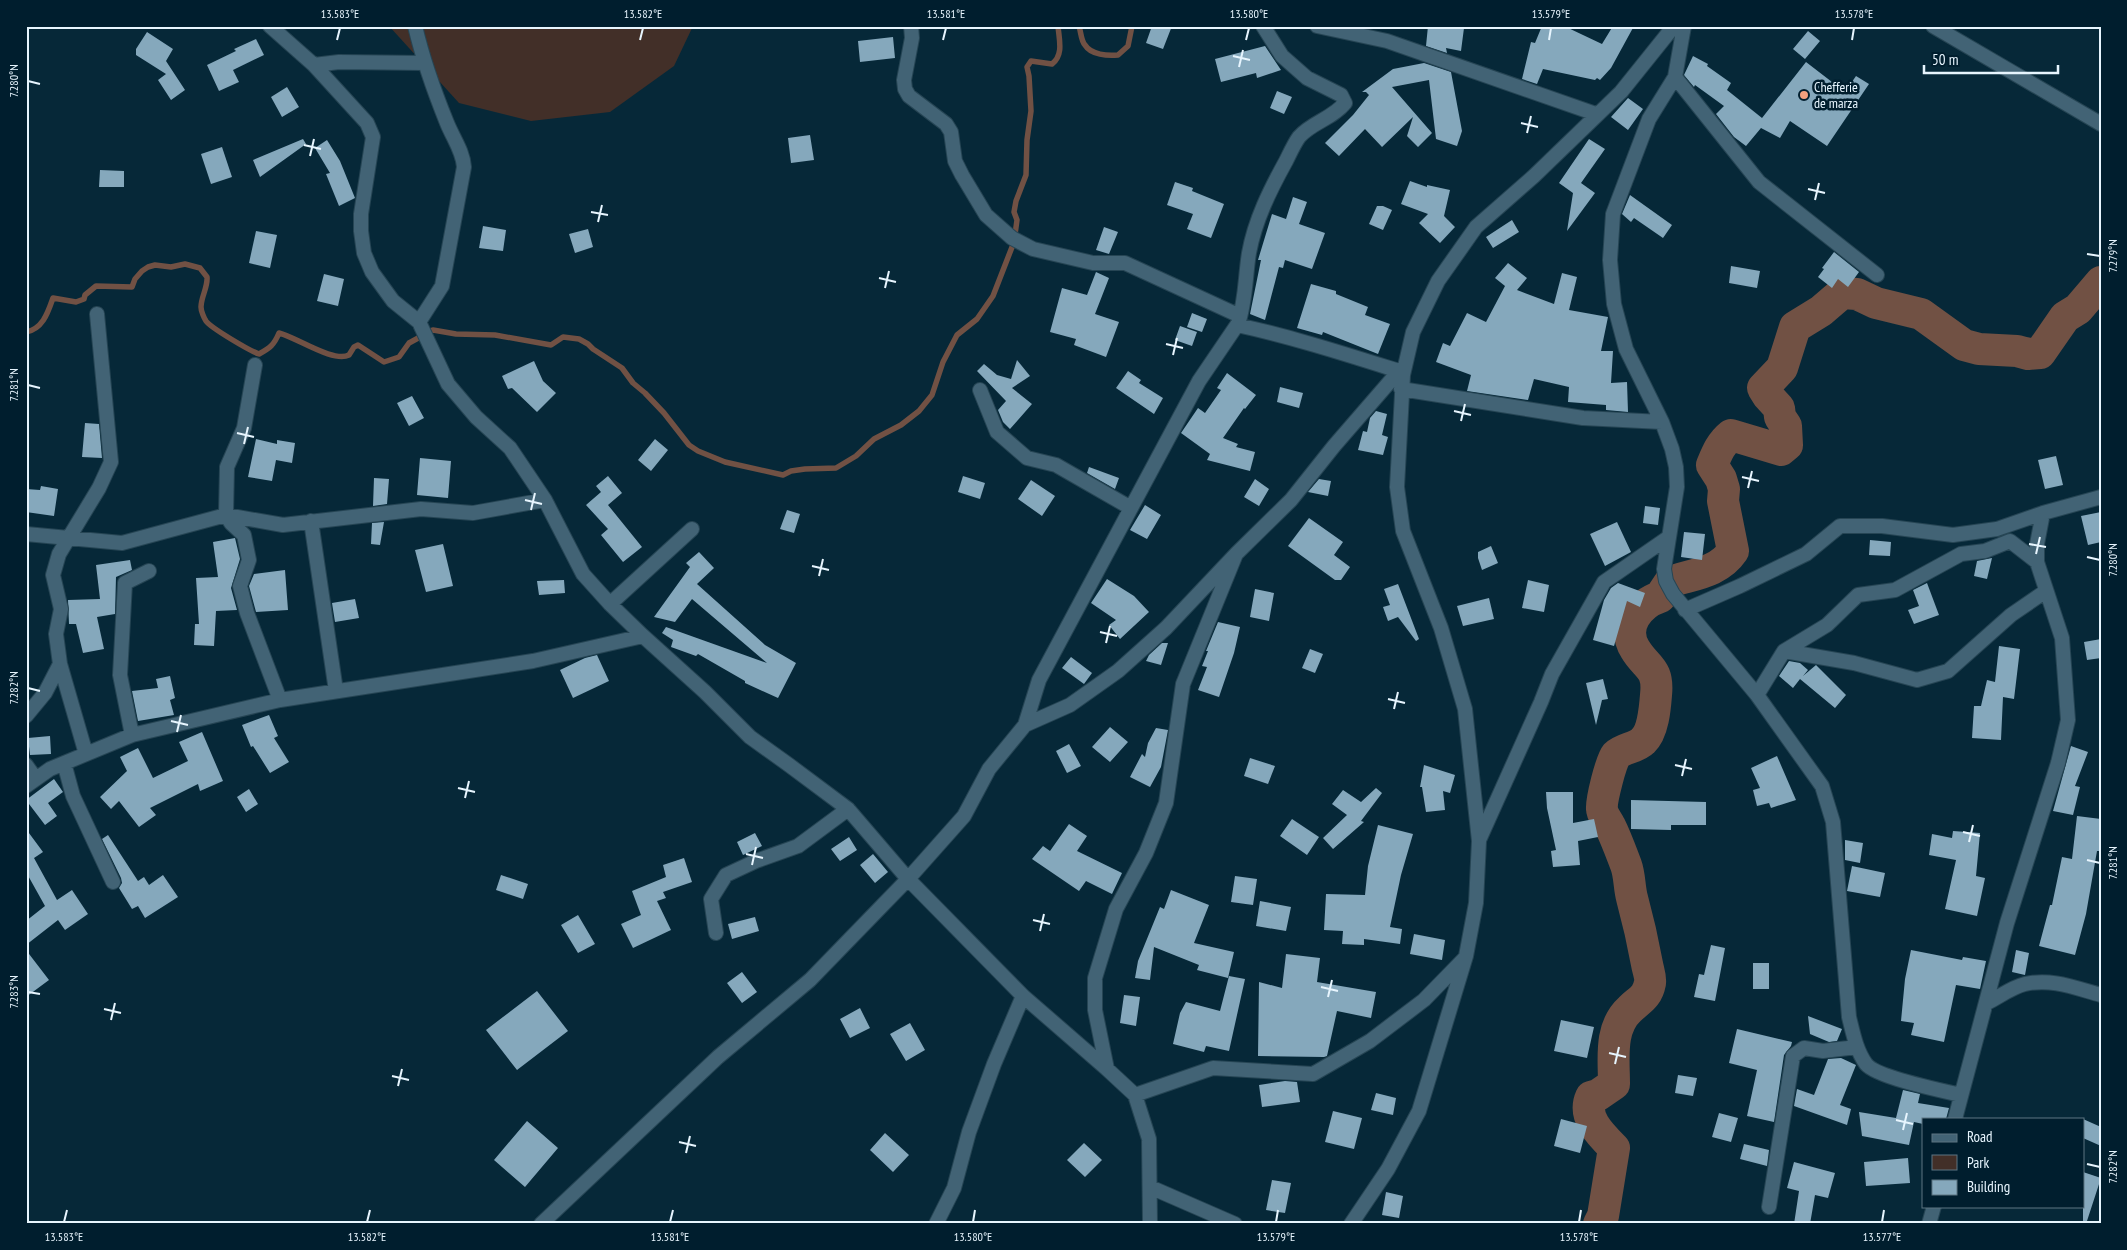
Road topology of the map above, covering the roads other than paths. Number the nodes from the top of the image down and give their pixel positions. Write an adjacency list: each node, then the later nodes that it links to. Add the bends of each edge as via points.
1 (270, 26): 10 (street)
2 (415, 26): 9 (street)
3 (911, 26): 16 (street, via 905,89 908,96 946,124 951,132 954,161 986,215 1012,238 1034,249 1093,262 1125,263)
4 (1263, 26): 16 (street, via 1282,56 1307,78 1341,95 1345,103 1298,138 1276,179 1257,220)
5 (1317, 26): 12 (street, via 1387,41)
6 (1674, 26): 12 (street, via 1621,92)
7 (1684, 26): 11 (street)
8 (1933, 26): 13 (street)
9 (424, 63): 10 (street, via 339,62); 17 (street, via 463,157 464,167 442,286)
10 (314, 65): 17 (street, via 367,123 373,138 361,214 364,253 372,272 393,301)
11 (1674, 77): 14 (street, via 1759,182); 22 (street, via 1649,119 1613,214 1610,260 1614,304 1626,349)
12 (1596, 114): 19 (street, via 1476,228 1457,251 1421,314)
13 (2101, 124)
14 (1877, 275)
15 (97, 314): 32 (street, via 111,462)
16 (1239, 320): 19 (street); 25 (street, via 1199,381)
17 (418, 322): 24 (street, via 448,384 476,417 510,448)
18 (255, 364): 27 (street, via 244,428 227,467)
19 (1401, 373): 20 (street); 33 (street, via 1334,446 1291,500)
20 (1401, 389): 22 (street, via 1582,418); 53 (street, via 1397,488 1403,531 1441,628 1465,709)
21 (980, 390): 25 (street, via 997,432 1027,458 1056,465)
22 (1662, 422): 31 (street, via 1676,467 1677,487)
23 (2101, 497): 26 (street)
24 (545, 500): 28 (street, via 473,512 421,509); 37 (street, via 583,574)
25 (1130, 508): 46 (street, via 1039,680)
26 (2043, 513): 34 (street); 38 (street, via 1997,530 1953,535 1882,526 1840,526 1806,554)
27 (226, 515): 28 (street, via 283,525); 32 (street, via 122,543); 44 (street, via 244,534 249,560 240,586)
28 (311, 522): 42 (street)
29 (692, 529): 37 (street)
30 (26, 534): 32 (street)
31 (1669, 537): 38 (street, via 1664,569 1668,584); 53 (street, via 1604,582 1552,674)
32 (68, 538): 41 (street, via 53,575 61,609 56,634)
33 (1236, 554): 46 (street, via 1166,628 1118,672 1070,705); 62 (street, via 1183,684 1166,803 1146,853 1116,909 1095,978 1095,1010)
34 (2037, 562): 36 (street); 40 (street, via 2010,541 1985,551 1961,554 1895,590 1858,595 1827,625)
35 (149, 572): 47 (street, via 125,583 120,675)
36 (2046, 591): 40 (street, via 2011,616 1948,671 1917,680 1854,663); 60 (street, via 2062,638 2068,720 2058,763 2007,923)
37 (610, 604): 39 (street)
38 (1685, 610): 43 (street)
39 (643, 636): 42 (street, via 533,661); 52 (street, via 706,692 750,738)
40 (1784, 651): 43 (street)
41 (60, 664): 45 (street, via 45,693); 48 (street)
42 (336, 691): 44 (street)
43 (1757, 695): 61 (street, via 1822,786 1833,822 1849,1017)
44 (280, 700): 47 (street)
45 (26, 716)
46 (1025, 725): 54 (street, via 989,769 964,816)
47 (132, 735): 48 (street)
48 (86, 754): 49 (street)
49 (64, 763): 51 (street); 55 (street, via 73,796)
50 (26, 765): 51 (street)
51 (31, 783)
52 (848, 809): 54 (street); 56 (street, via 798,846 726,875 711,899)
53 (1478, 841): 57 (street, via 1476,903)
54 (908, 879): 59 (street); 69 (street, via 810,980 718,1057)
55 (113, 882)
56 (716, 933)
57 (1466, 956): 63 (street, via 1424,1000 1370,1041 1313,1074 1213,1068); 73 (street, via 1419,1111 1388,1168)
58 (2101, 995): 60 (street, via 2068,984 2045,982 2024,984)
59 (1023, 996): 62 (street); 70 (street, via 969,1132 954,1188)
60 (1987, 1003): 64 (street)
61 (1857, 1047): 64 (street, via 1867,1066 1881,1074); 67 (street, via 1823,1051 1804,1048 1793,1056)
62 (1107, 1069): 63 (street)
63 (1135, 1095): 66 (street, via 1150,1139)
64 (1961, 1096): 65 (street)
65 (1955, 1118)
66 (1150, 1187): 71 (street); 72 (street)
67 (1769, 1207)
68 (1933, 1208): 74 (street)
69 (541, 1224)
70 (936, 1224)
71 (1150, 1224)
72 (1235, 1224)
73 (1351, 1224)
74 (1929, 1224)

